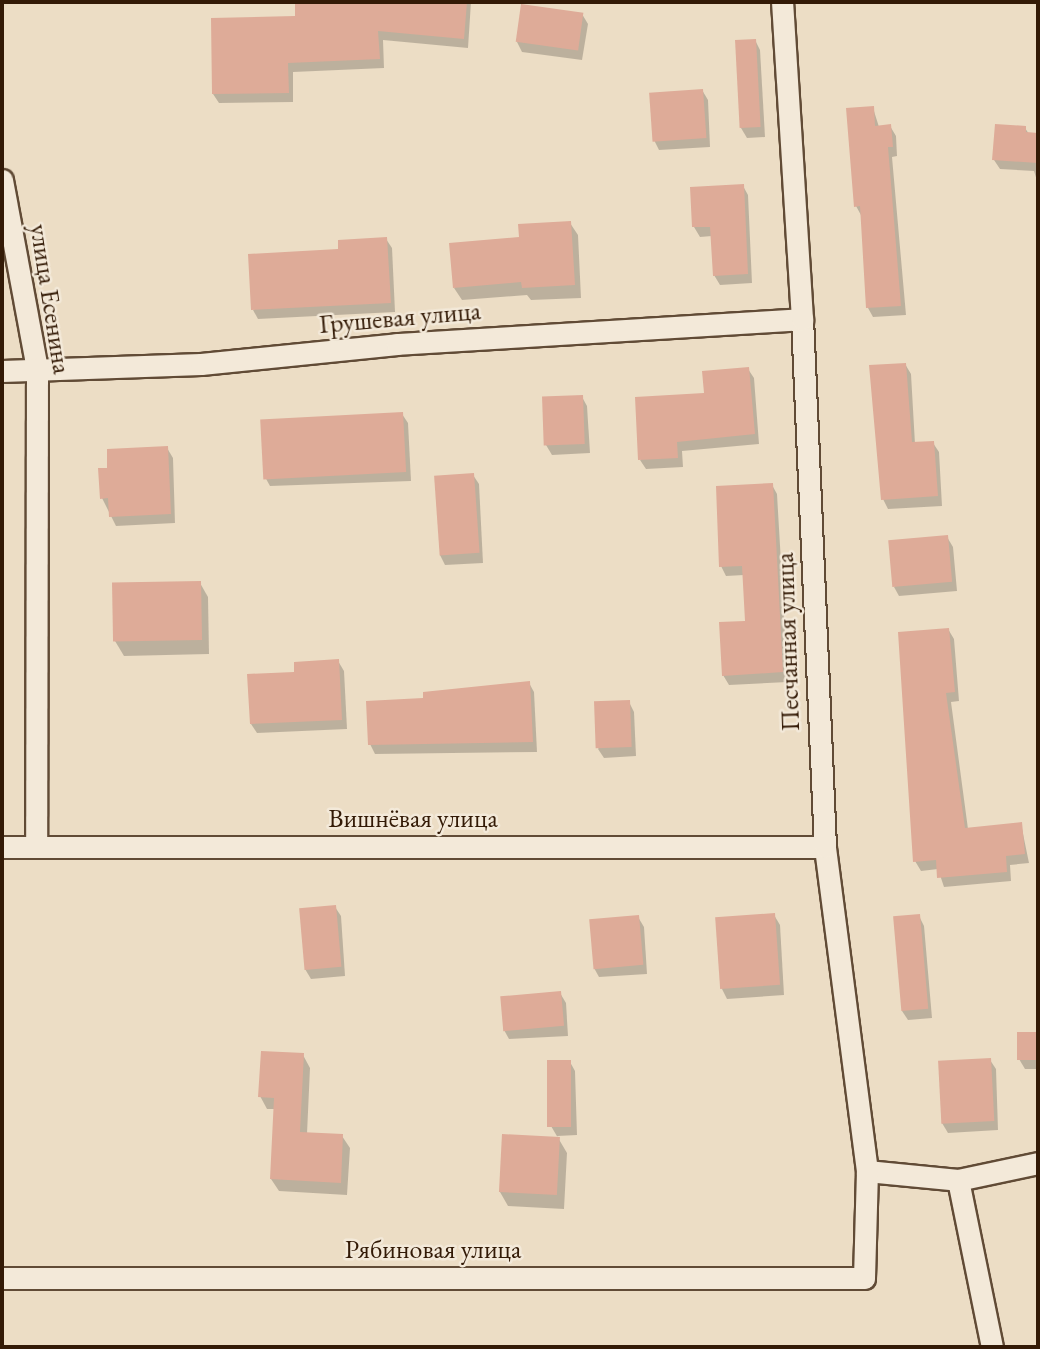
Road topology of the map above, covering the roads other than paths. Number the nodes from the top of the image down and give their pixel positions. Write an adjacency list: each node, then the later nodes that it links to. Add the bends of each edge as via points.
1 (782, 2): 3 (street, Песчанная улица)
2 (2, 180): 4 (street, улица Есенина)
3 (802, 319): 4 (street, Грушевая улица, via 397,344 201,364); 8 (street, Песчанная улица)
4 (37, 368): 5 (street, Грушевая улица); 7 (street, улица Есенина)
5 (2, 371)
6 (2, 847): 7 (street, Вишнёвая улица)
7 (36, 847): 8 (street, Вишнёвая улица)
8 (825, 847): 10 (street, Песчанная улица)
9 (1038, 1163): 11 (street)
10 (867, 1171): 11 (street); 13 (street, Песчанная улица)
11 (958, 1180): 14 (street)
12 (2, 1278): 13 (street, Рябиновая улица)
13 (864, 1278)
14 (992, 1347)

